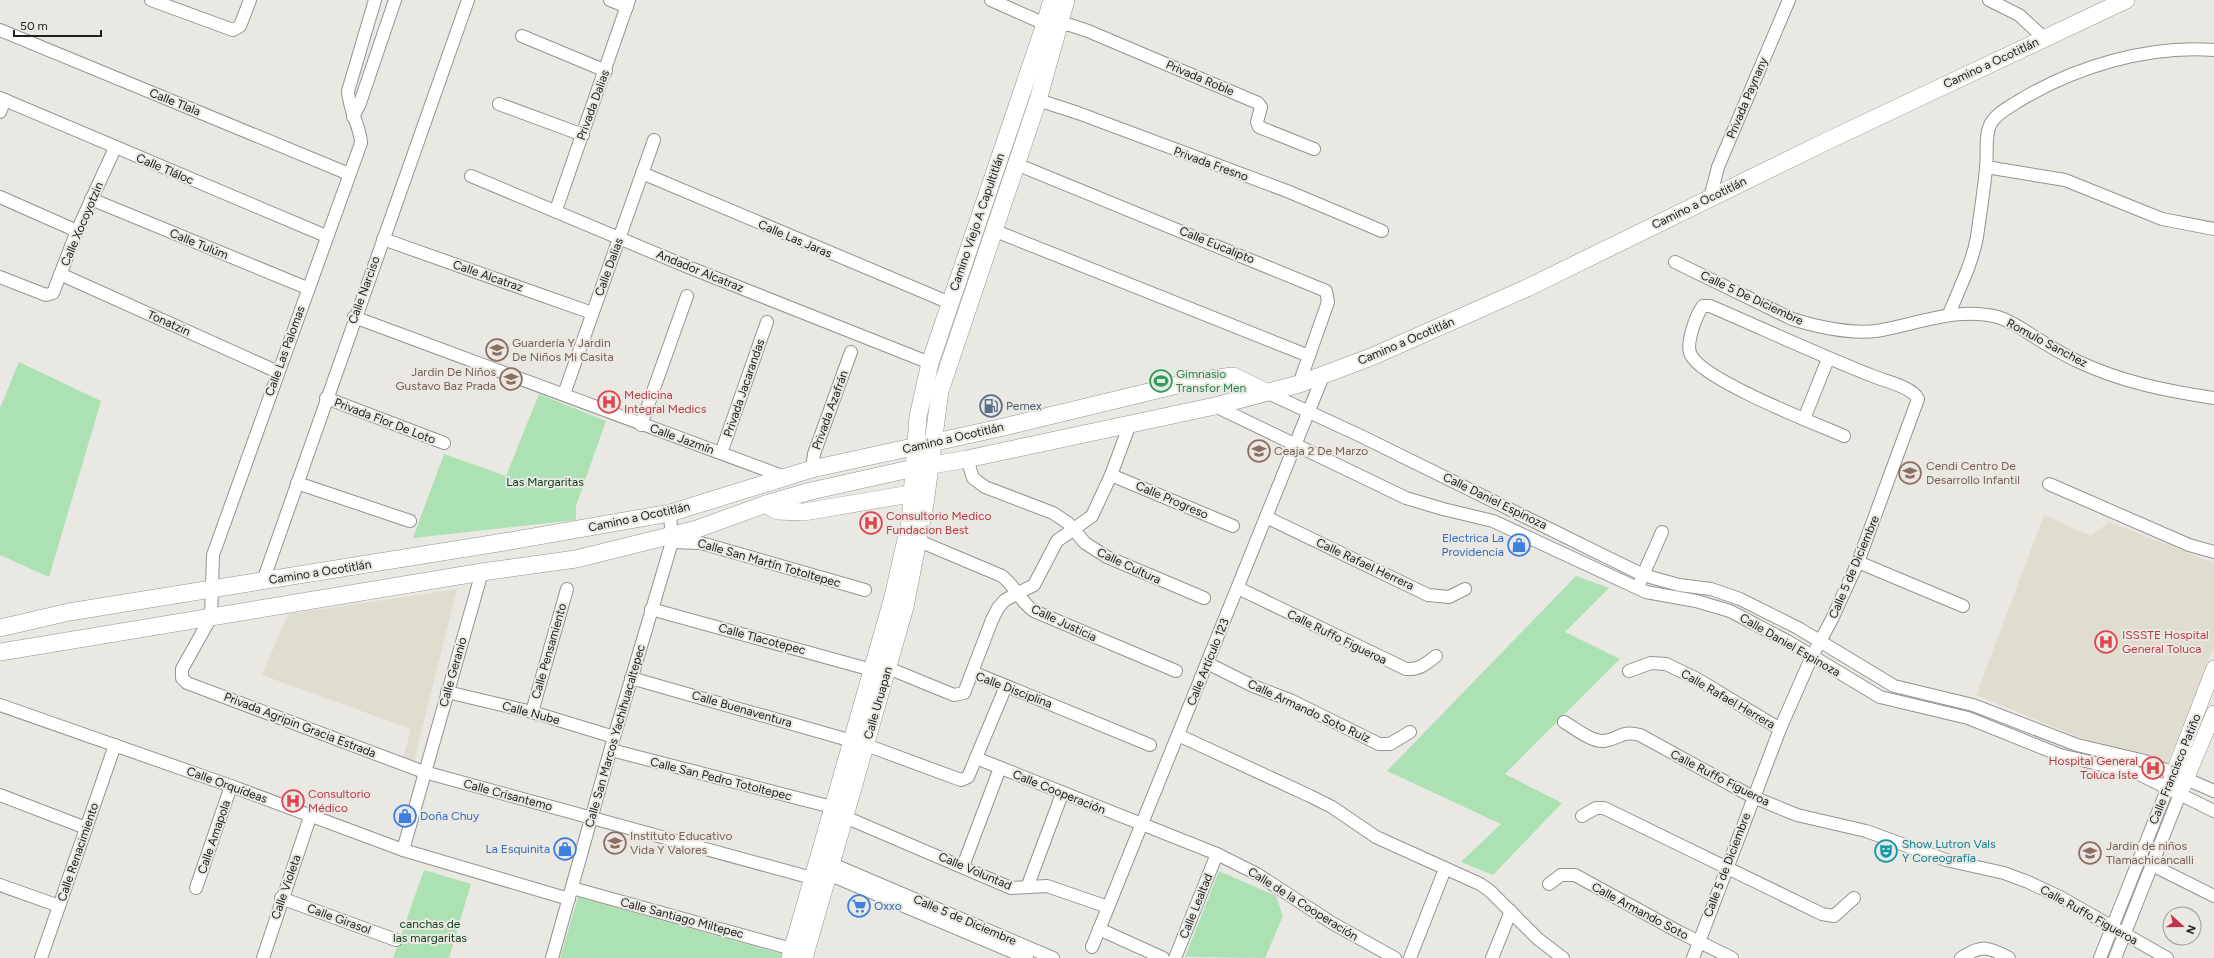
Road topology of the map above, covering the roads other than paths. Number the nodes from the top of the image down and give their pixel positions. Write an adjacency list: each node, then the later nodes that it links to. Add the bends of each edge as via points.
1 (151, 0): 2 (street, via 233,30 240,26)
2 (250, 0)
3 (375, 0): 24 (street, Calle Las Palomas, via 348,91 348,103)
4 (395, 0): 24 (street, via 360,104)
5 (468, 0): 44 (street, Calle Narciso)
6 (610, 0): 13 (street)
7 (991, 0): 14 (street)
8 (1052, 0): 14 (main road, Camino Viejo A Capultitlán)
9 (1066, 0): 14 (main road, Camino Viejo A Capultitlán)
10 (1789, 0): 35 (street, Privada Paynany, via 1718,166)
11 (1988, 0): 17 (street, via 2018,15)
12 (2126, 0): 17 (main road, Camino a Ocotitlán)
13 (628, 4): 19 (street, Privada Dalias)
14 (1053, 24): 21 (main road, Camino Viejo A Capultitlán); 28 (street, Privada Roble, via 1088,31 1258,103 1261,107 1257,122 1259,127); 50 (main road, Camino Viejo A Capultitlán)
15 (0, 30): 32 (street, Calle Tlala)
16 (522, 36): 19 (street)
17 (2044, 38): 35 (main road, Camino a Ocotitlán)
18 (2214, 50): 30 (street, via 2173,49 2125,58 2063,78 2000,113 1991,123 1987,136)
19 (606, 70): 25 (street, Privada Dalias)
20 (2, 99): 23 (street, Calle Tláloc); 27 (street, Calle Tláloc)
21 (1038, 100): 29 (main road, Camino Viejo A Capultitlán); 40 (street, Privada Fresno, via 1286,191)
22 (499, 104): 25 (street)
23 (0, 112)
24 (353, 117): 32 (street, Calle Las Palomas, via 361,143)
25 (583, 135): 37 (street, Privada Dalias)
26 (654, 140): 31 (street, Calle Dalias)
27 (115, 148): 36 (street, Calle Xocoyotzin); 42 (street, Calle Tláloc)
28 (1314, 149)
29 (1016, 164): 39 (main road, Camino Viejo A Capultitlán); 56 (street, Calle Eucalipto, via 1326,291 1328,302)
30 (1986, 167): 38 (street, via 2065,180 2162,219); 52 (street, via 1974,251)
31 (642, 173): 43 (street, Calle Dalias); 50 (street, Calle Las Jaras)
32 (350, 174): 42 (street, Calle Las Palomas)
33 (471, 176): 37 (street, Andador Alcatraz)
34 (0, 197): 41 (street)
35 (1710, 198): 60 (main road, Camino a Ocotitlán, via 1527,288)
36 (92, 199): 41 (street, Calle Xocoyotzin); 48 (street, Calle Tulúm)
37 (556, 210): 43 (street, Andador Alcatraz)
38 (2214, 229)
39 (993, 230): 56 (street); 73 (main road, Camino Viejo A Capultitlán, via 940,391)
40 (1382, 231)
41 (77, 232): 46 (street, Calle Xocoyotzin)
42 (326, 236): 48 (street, Calle Las Palomas)
43 (620, 238): 51 (street, Calle Dalias); 58 (street, Andador Alcatraz)
44 (383, 239): 51 (street, Calle Alcatraz); 53 (street, Calle Narciso)
45 (1675, 262): 52 (street, Calle 5 De Diciembre, via 1792,319 1832,329 1873,331)
46 (60, 274): 47 (street, Calle Xocoyotzin, via 55,291 46,295); 59 (street, Tonatzin)
47 (0, 277)
48 (307, 288): 59 (street, Calle Las Palomas)
49 (687, 296): 69 (street)
50 (950, 303): 58 (main road, Camino Viejo A Capultitlán)
51 (592, 313): 63 (street, Calle Dalias)
52 (1949, 314): 65 (street, Romulo Sanchez, via 1998,317 2026,330 2047,345 2113,376 2158,389)
53 (354, 317): 63 (street, Calle Jazmín); 64 (street, Calle Narciso)
54 (767, 322): 76 (street, Privada Jacarandas)
55 (851, 352): 79 (street, Privada Azafrán, via 814,454)
56 (1309, 356): 61 (street, Calle Eucalipto)
57 (1828, 359): 68 (street); 68 (street, via 1704,305 1701,308 1689,342 1690,355 1699,366 1748,394); 95 (street, Calle 5 de Diciembre, via 1913,393 1918,399)
58 (930, 363): 75 (main road, Camino Viejo A Capultitlán, via 919,406)
59 (278, 372): 99 (street, Calle Las Palomas, via 213,555)
60 (1323, 376): 61 (main road, Camino a Ocotitlán); 67 (street, Calle Artículo 123)
61 (1299, 384): 62 (main road, Camino a Ocotitlán)
62 (1266, 392): 66 (main road, Camino a Ocotitlán); 67 (street, Calle Daniel Espinoza); 73 (main road, Camino a Ocotitlán, via 1239,378 1229,376 1111,400)
63 (564, 394): 69 (street, Calle Jazmín)
64 (326, 398): 72 (street, Privada Flor De Loto); 82 (street, Calle Narciso)
65 (2214, 398)
66 (1215, 406): 70 (main road, Camino a Ocotitlán); 74 (street, Calle Daniel Espinoza)
67 (1308, 412): 74 (street, Calle Artículo 123); 97 (street, Calle Daniel Espinoza)
68 (1804, 419): 71 (street)
69 (641, 424): 76 (street, Calle Jazmín)
70 (1130, 424): 77 (main road, Camino a Ocotitlán); 80 (street)
71 (1844, 436)
72 (444, 443)
73 (932, 443): 75 (main road, Camino a Ocotitlán); 78 (main road, Calle Uruapan)
74 (1295, 446): 87 (street, Calle Artículo 123); 101 (street, Calle Daniel Espinoza, via 1406,498 1493,521)
75 (915, 447): 78 (main road, Calle Uruapan); 79 (main road, Camino a Ocotitlán)
76 (721, 453): 81 (street, Calle Jazmín)
77 (967, 459): 78 (main road, Camino a Ocotitlán); 90 (street, Calle Cultura, via 971,474 985,487 1054,513)
78 (922, 466): 84 (main road, Calle Uruapan); 85 (main road, Camino a Ocotitlán)
79 (812, 469): 81 (main road, Camino a Ocotitlán)
80 (1111, 475): 89 (street, Calle Progreso); 90 (street, via 1092,516)
81 (785, 477): 86 (main road, Camino a Ocotitlán)
82 (297, 483): 88 (street); 98 (street, Calle Narciso)
83 (2049, 484): 94 (street, via 2189,545)
84 (920, 493): 85 (main road, via 804,512 777,510); 93 (main road, Calle Uruapan); 117 (main road, Calle Uruapan, via 906,542)
85 (766, 504): 92 (main road, Camino a Ocotitlán)
86 (670, 513): 92 (street, Calle San Marcos Yachihuacaltepec); 98 (main road, Camino a Ocotitlán)
87 (1266, 518): 100 (street, Calle Artículo 123); 104 (street, Calle Rafael Herrera, via 1428,595 1449,597)
88 (410, 521)
89 (1233, 526)
90 (1074, 530): 105 (street, via 1060,538 1053,546 1034,585); 106 (street, Calle Cultura, via 1085,543 1127,568)
91 (1662, 532): 97 (street)
92 (672, 538): 96 (main road, Camino a Ocotitlán, via 576,558); 103 (street, Calle San Martín Totoltepec, via 701,543); 108 (street, Calle San Marcos Yachihuacaltepec)
93 (919, 541): 105 (street, Calle Justicia, via 1002,576 1013,585); 117 (main road, Calle Uruapan, via 905,607)
94 (2214, 552)
95 (1858, 562): 107 (street); 111 (street, Calle 5 de Diciembre)
96 (482, 572): 109 (main road, Camino a Ocotitlán); 123 (street, Calle Geranio)
97 (1643, 575): 101 (street); 111 (street, Calle Daniel Espinoza, via 1728,594 1775,615)
98 (263, 581): 99 (main road, Camino a Ocotitlán)
99 (212, 588): 109 (street, Calle Las Palomas); 110 (main road, Camino a Ocotitlán, via 68,612)
100 (1238, 588): 113 (street, Calle Ruffo Figueroa, via 1406,669 1421,667); 115 (street, Calle Artículo 123)
101 (1638, 588): 114 (street, Calle Daniel Espinoza, via 1730,611 1751,620)
102 (567, 589): 126 (street, Calle Pensamiento)
103 (865, 590)
104 (1465, 590)
105 (1017, 594): 118 (street, Calle Justicia, via 1034,611); 120 (street, via 1005,600 992,620)
106 (1204, 598)
107 (1963, 606)
108 (652, 609): 117 (street, Calle Tlacotepec); 121 (street, Calle San Marcos Yachihuacaltepec)
109 (211, 617): 112 (main road, Camino a Ocotitlán); 140 (street, Privada Agripin Gracia Estrada, via 182,674 182,678 187,682)
110 (0, 628)
111 (1820, 640): 114 (street, Calle 5 de Diciembre); 125 (street, Calle Daniel Espinoza, via 1894,686)
112 (0, 652)
113 (1436, 656)
114 (1812, 656): 128 (street, Calle Daniel Espinoza, via 1880,697); 130 (street, Calle 5 de Diciembre)
115 (1207, 663): 131 (street, Calle Armando Soto Ruíz, via 1379,744 1390,744); 132 (street, Calle Artículo 123)
116 (2214, 668): 141 (street, Calle Francisco Patiño)
117 (880, 669): 120 (street, Calle Disciplina, via 957,695 966,690); 134 (main road, Calle Uruapan)
118 (1176, 671)
119 (1629, 671): 130 (street, Calle Rafael Herrera, via 1651,663 1666,664 1697,679)
120 (972, 672): 122 (street, Calle Disciplina)
121 (632, 678): 133 (street, Calle San Marcos Yachihuacaltepec); 134 (street, Calle Buenaventura)
122 (1006, 686): 136 (street, Calle Disciplina); 138 (street)
123 (447, 692): 126 (street, Calle Nube); 140 (street, Calle Geranio)
124 (0, 704): 135 (street, Calle Orquídeas)
125 (1973, 705): 128 (street); 141 (street, Calle Daniel Espinoza, via 2077,744 2130,756)
126 (532, 712): 133 (street, Calle Nube)
127 (2214, 713): 142 (street, Calle Francisco Patiño)
128 (1968, 718): 144 (street, Calle Daniel Espinoza, via 2060,755 2137,773)
129 (1564, 722): 148 (street, Calle Ruffo Figueroa, via 1596,740 1603,741 1625,733 1640,735)
130 (1780, 730): 148 (street, Calle 5 de Diciembre)
131 (1410, 732)
132 (1178, 735): 154 (street, Calle Artículo 123); 161 (street, via 1310,796 1376,837)
133 (614, 737): 137 (street, Calle San Marcos Yachihuacaltepec)
134 (859, 743): 138 (street, via 961,780 968,777); 150 (main road, Calle Uruapan)
135 (114, 745): 143 (street, Calle Orquídeas); 155 (street, Calle Renacimiento)
136 (1150, 745)
137 (611, 750): 150 (street, Calle San Pedro Totoltepec); 153 (street, Calle San Marcos Yachihuacaltepec)
138 (976, 758): 139 (street, Calle Cooperación)
139 (1000, 768): 146 (street, Calle Cooperación); 159 (street)
140 (424, 772): 153 (street, Calle Crisantemo); 156 (street, Calle Geranio)
141 (2173, 773): 142 (street, Calle Daniel Espinoza); 144 (street, Calle Francisco Patiño)
142 (2187, 780): 144 (street, Calle Francisco Patiño); 145 (street, Calle Daniel Espinoza)
143 (231, 786): 152 (street, Calle Orquídeas); 166 (street, Calle Amapola)
144 (2174, 791): 149 (street, Calle Daniel Espinoza); 158 (street, Calle Francisco Patiño); 174 (street, Calle Francisco Patiño)
145 (2214, 791)
146 (1062, 794): 154 (street, Calle Cooperación); 164 (street)
147 (0, 795): 155 (street)
148 (1753, 797): 160 (street, Calle 5 de Diciembre); 174 (street, Calle Ruffo Figueroa, via 1797,815 1866,831 1946,860 2004,873 2060,896)
149 (2214, 811)
150 (838, 812): 159 (street, Calle Voluntad); 162 (main road, Calle Uruapan); 162 (main road, Calle Uruapan)
151 (1582, 816): 160 (street, via 1596,808 1604,808)
152 (310, 817): 156 (street, Calle Orquídeas); 169 (street, Calle Violeta)
153 (592, 818): 162 (street, Calle Crisantemo); 167 (street, Calle San Marcos Yachihuacaltepec)
154 (1143, 824): 157 (street, Calle de la Cooperación); 172 (street, Calle Artículo 123)
155 (86, 828): 171 (street, Calle Renacimiento)
156 (403, 850): 167 (street, Calle Orquídeas)
157 (1217, 854): 187 (street, Calle Lealtad); 188 (street, Calle de la Cooperación, via 1257,874 1332,923)
158 (2152, 865): 168 (street); 176 (street, Calle Francisco Patiño)
159 (963, 866): 164 (street, Calle Voluntad, via 1011,888)
160 (1726, 866): 170 (street, via 1829,916 1839,913); 178 (street, Calle 5 de Diciembre)
161 (1445, 869): 173 (street, via 1480,884); 189 (street)
162 (824, 872): 180 (main road, Calle Uruapan); 184 (street, Calle 5 de Diciembre); 185 (street, Calle 5 de Diciembre)
163 (1549, 884): 178 (street, Calle Armando Soto, via 1561,875 1575,875)
164 (1028, 885): 172 (street, Calle Voluntad, via 1056,888)
165 (0, 886): 171 (street)
166 (196, 888)
167 (570, 894): 180 (street, Calle Santiago Miltepec); 183 (street, Calle San Marcos Yachihuacaltepec)
168 (2214, 896)
169 (281, 898): 177 (street, Calle Girasol); 182 (street, Calle Violeta)
170 (1854, 898)
171 (59, 906): 181 (street, Calle Renacimiento)
172 (1108, 907): 175 (street, Calle Artículo 123)
173 (1511, 911): 190 (street); 191 (street, via 1538,939)
174 (2113, 926): 176 (street, Calle Ruffo Figueroa); 196 (street, Calle Francisco Patiño)
175 (1099, 929): 179 (street, Calle Artículo 123); 186 (street)
176 (2125, 934): 197 (street, Calle Francisco Patiño); 198 (street, Calle Ruffo Figueroa)
177 (396, 940)
178 (1699, 942): 192 (street, Calle 5 de Diciembre); 193 (street, Calle Armando Soto)
179 (1092, 947)
180 (795, 955)
181 (41, 958)
182 (263, 958)
183 (552, 958)
184 (1027, 958)
185 (1053, 958)
186 (1163, 958)
187 (1175, 958)
188 (1395, 958)
189 (1410, 958)
190 (1492, 958)
191 (1563, 958)
192 (1693, 958)
193 (1732, 958)
194 (1960, 958): 195 (street, via 1972,950 1984,947)
195 (2009, 958)
196 (2100, 958)
197 (2115, 958)
198 (2167, 958)

